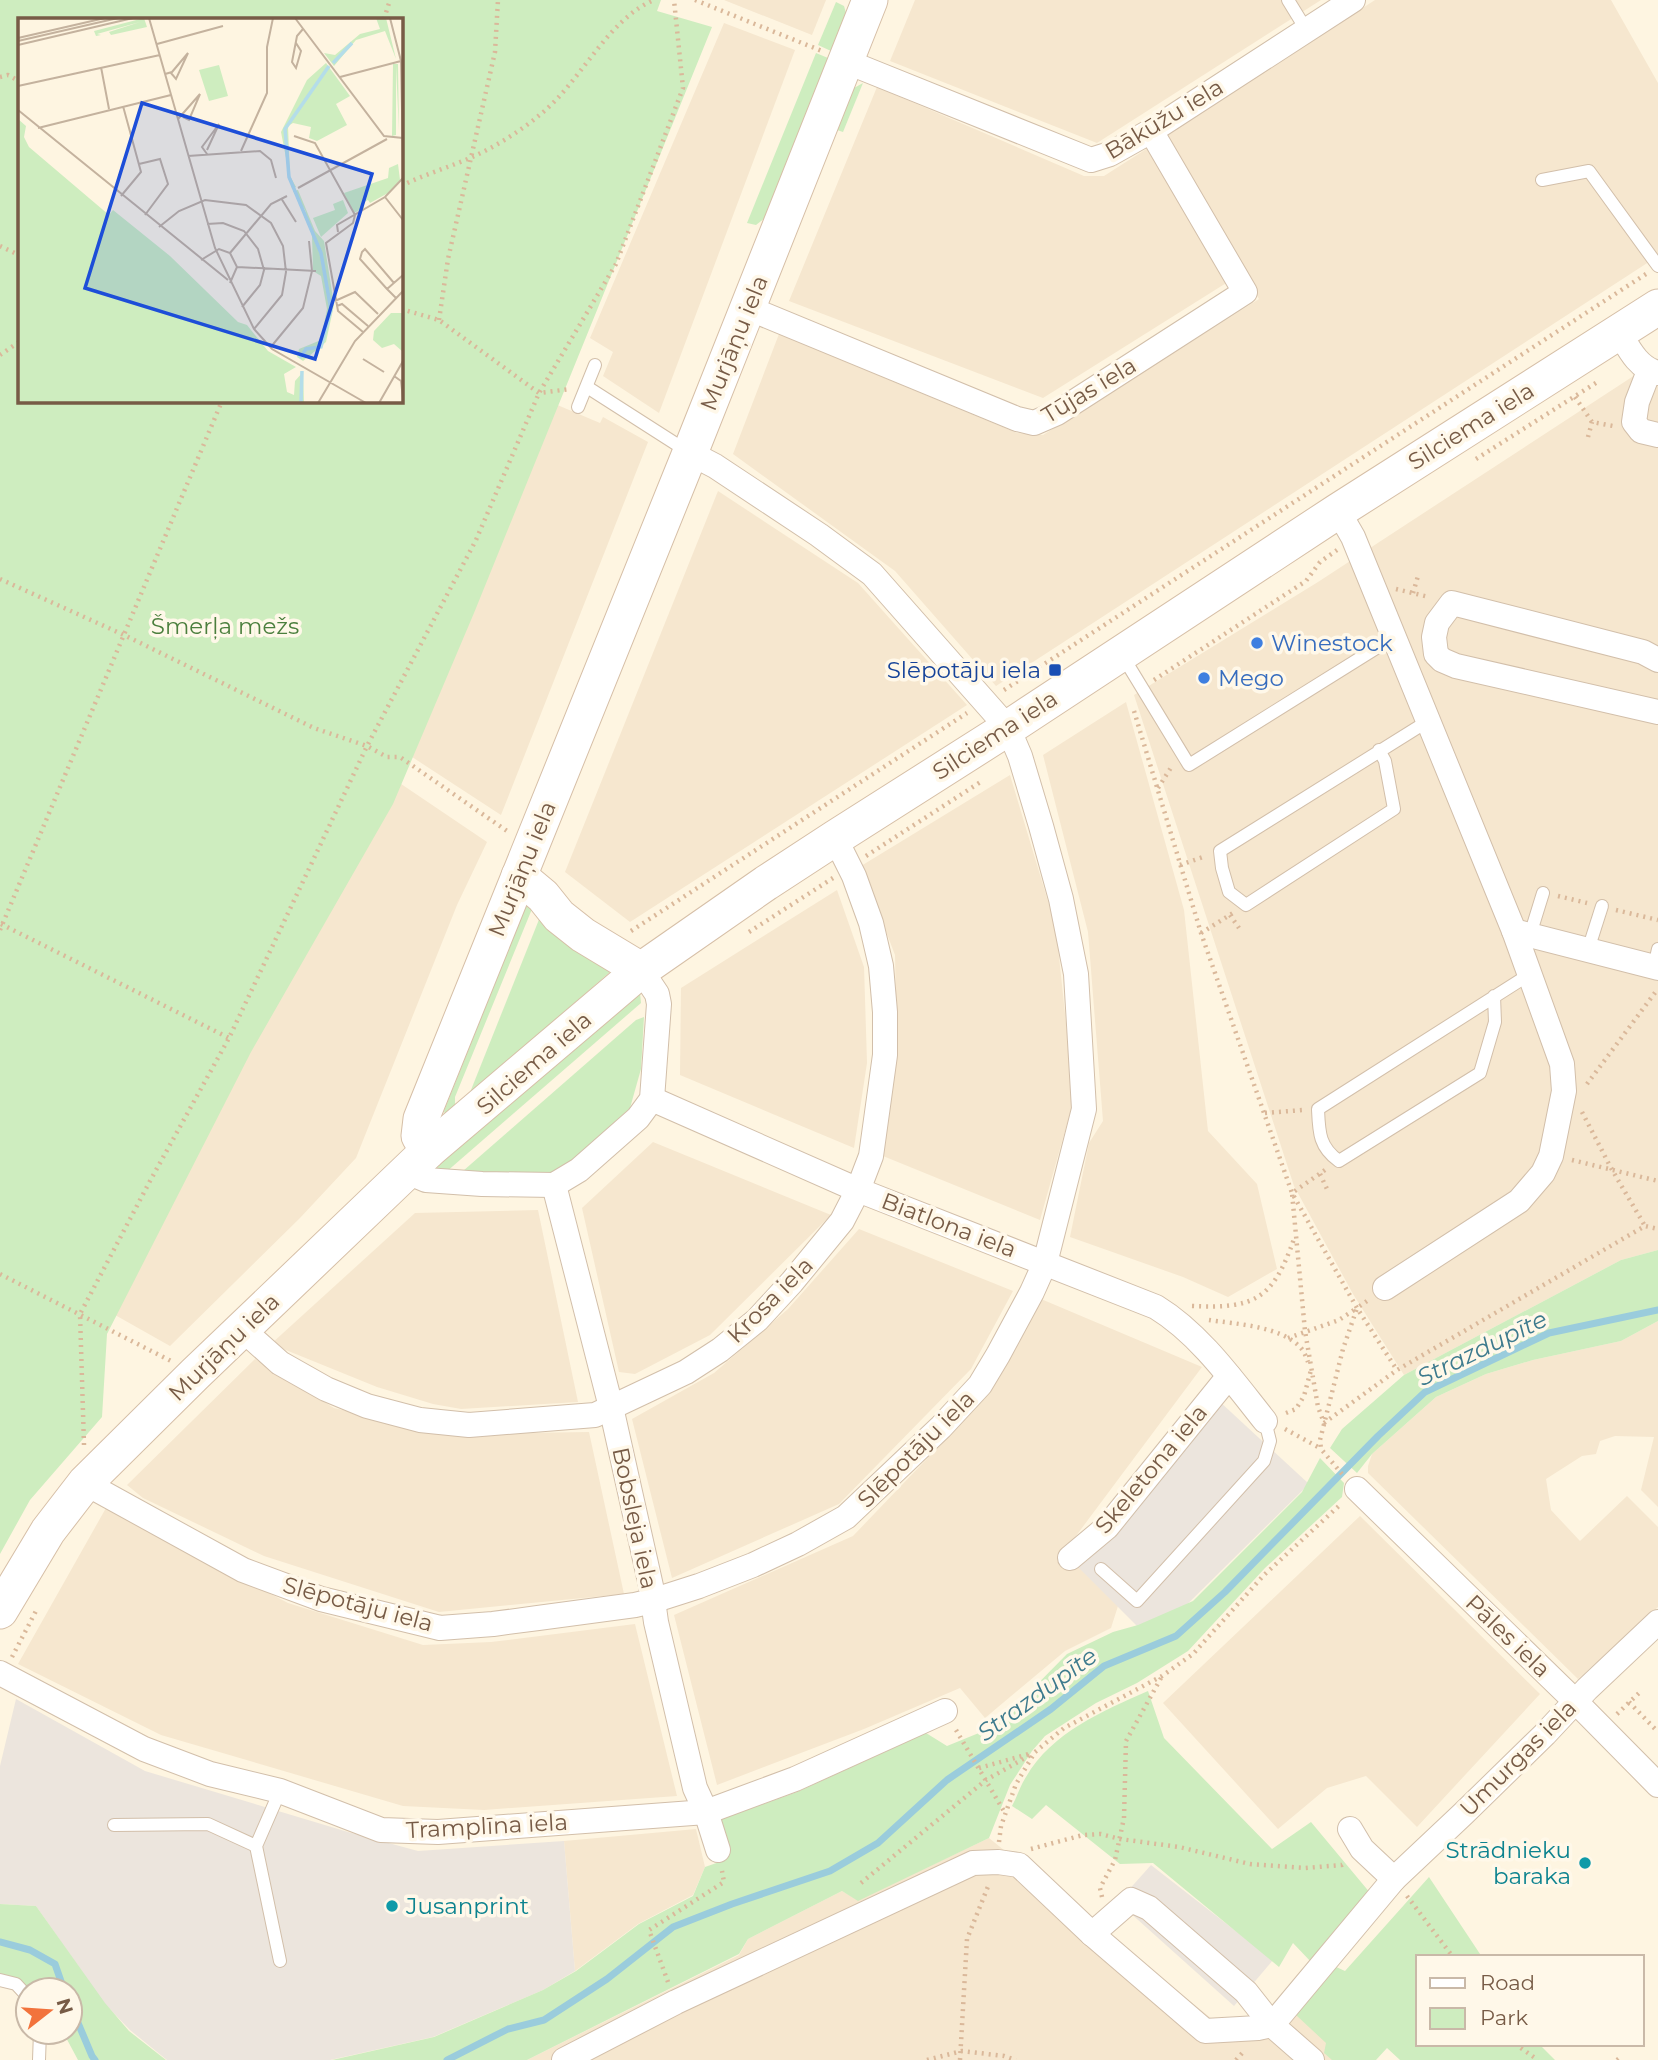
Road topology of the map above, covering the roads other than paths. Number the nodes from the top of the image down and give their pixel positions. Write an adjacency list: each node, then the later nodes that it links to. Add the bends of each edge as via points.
1 (870, 0): 5 (street, Murjāņu iela)
2 (1288, 0): 4 (lane)
3 (1353, 0): 4 (street, Bākūžu iela)
4 (1307, 31): 6 (street, Bākūžu iela)
5 (845, 61): 6 (street, Bākūžu iela, via 1091,160); 10 (street, Murjāņu iela)
6 (1151, 131): 10 (street, Tūjas iela, via 1245,292 1057,413 1034,423 1017,419)
7 (1542, 180): 8 (lane, via 1589,171)
8 (1653, 269)
9 (1658, 307): 11 (street, Silciema iela)
10 (748, 308): 17 (street, Murjāņu iela)
11 (1619, 332): 13 (street, via 1634,358); 18 (street, Silciema iela)
12 (595, 365): 14 (lane)
13 (1654, 372): 16 (street, via 1637,402 1634,422 1642,431)
14 (587, 387): 15 (lane); 17 (lane)
15 (579, 407)
16 (1658, 435)
17 (690, 453): 26 (street, Slēpotāju iela, via 872,574 986,702); 29 (street, Murjāņu iela)
18 (1346, 524): 19 (street); 20 (street, Silciema iela)
19 (1394, 637): 20 (lane, via 1189,765); 23 (street)
20 (1121, 653): 26 (street, Silciema iela)
21 (1436, 654): 22 (street, via 1437,622 1452,603 1643,652); 23 (street); 24 (street, via 1456,666)
22 (1658, 660)
23 (1405, 665): 25 (street)
24 (1658, 712)
25 (1428, 721): 27 (lane); 32 (street)
26 (1014, 742): 28 (street, Silciema iela); 42 (street, Slēpotāju iela, via 1061,899 1076,974 1082,1053 1084,1109)
27 (1379, 750): 27 (lane, via 1394,809 1246,905 1229,892 1220,851)
28 (842, 853): 35 (street, Silciema iela, via 755,890); 41 (street, Krosa iela, via 871,923 885,1012 886,1055 870,1156)
29 (524, 863): 35 (street, via 559,916); 39 (street, Murjāņu iela, via 421,1119)
30 (1543, 893): 32 (lane)
31 (1602, 906): 33 (lane)
32 (1522, 933): 33 (street); 36 (street)
33 (1588, 950): 34 (street)
34 (1657, 968)
35 (641, 971): 38 (street, via 659,1004); 39 (street, Silciema iela)
36 (1530, 974): 37 (lane); 43 (street, via 1570,1095 1551,1156 1519,1202)
37 (1494, 996): 37 (lane, via 1495,1022 1480,1073 1339,1161 1329,1154 1320,1135 1318,1110)
38 (652, 1099): 40 (street, via 638,1118 579,1170); 41 (street, Biatlona iela)
39 (418, 1162): 40 (street, via 426,1180); 44 (street, Murjāņu iela)
40 (554, 1185): 46 (street, Bobsleja iela)
41 (858, 1190): 42 (street, Biatlona iela); 46 (street, Krosa iela, via 842,1221 757,1320 686,1372)
42 (1045, 1263): 45 (street, Biatlona iela, via 1181,1313); 52 (street, Slēpotāju iela, via 980,1385 846,1517 752,1564)
43 (1385, 1289)
44 (242, 1329): 46 (street, Krosa iela, via 280,1363 326,1389 419,1420 469,1425 532,1421 595,1415); 48 (street, Murjāņu iela)
45 (1229, 1376): 47 (street, Biatlona iela); 50 (street, Skeletona iela, via 1107,1527)
46 (611, 1407): 52 (street, Bobsleja iela)
47 (1265, 1421): 51 (lane, via 1270,1441 1264,1461 1137,1601)
48 (85, 1482): 52 (street, Slēpotāju iela, via 243,1570 321,1598 440,1628); 53 (street, Murjāņu iela, via 48,1531)
49 (1357, 1489): 56 (street, Pāles iela)
50 (1069, 1558)
51 (1101, 1569)
52 (652, 1601): 60 (street, Bobsleja iela, via 695,1788)
53 (0, 1611)
54 (1658, 1622): 56 (street, Umurgas iela)
55 (2, 1673): 59 (street, Tramplīna iela, via 144,1749)
56 (1575, 1701): 58 (street, Pāles iela); 65 (street, Umurgas iela)
57 (944, 1711): 60 (street, Tramplīna iela, via 795,1779)
58 (1658, 1785)
59 (280, 1791): 60 (street, Tramplīna iela, via 381,1830 438,1832); 63 (lane)
60 (706, 1812): 64 (street, Bobsleja iela)
61 (114, 1825): 63 (lane, via 208,1824)
62 (1356, 1839): 65 (street)
63 (256, 1846): 67 (lane)
64 (718, 1850)
65 (1394, 1878): 68 (street, Umurgas iela)
66 (1091, 1932): 68 (street, via 1205,2031); 68 (street, via 1131,1900 1149,1908 1246,1992); 69 (street, via 1018,1865 973,1863 676,2002)
67 (280, 1961)
68 (1272, 2025): 70 (street)
69 (564, 2060)
70 (1311, 2060)

